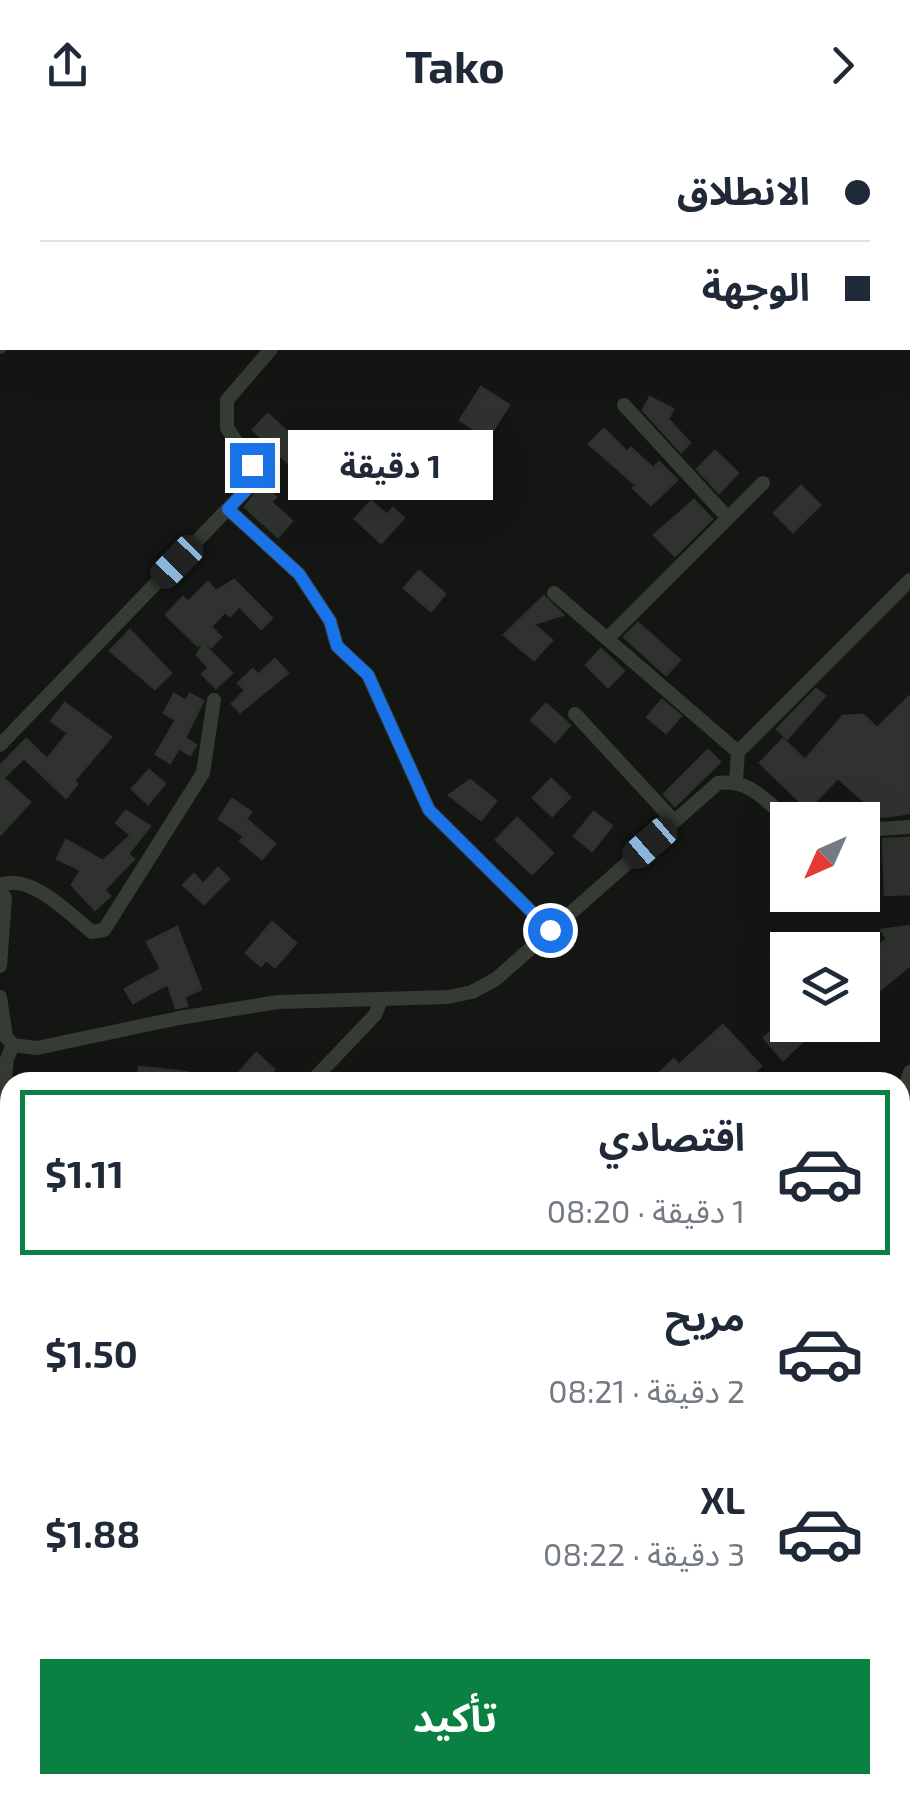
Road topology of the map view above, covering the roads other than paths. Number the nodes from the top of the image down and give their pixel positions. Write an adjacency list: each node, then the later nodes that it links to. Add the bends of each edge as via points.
1 (270, 350): 4 (street, via 227,400 227,428 252,465 246,490)
2 (624, 405): 5 (street)
3 (763, 484): 5 (street)
4 (228, 509): 11 (street); 19 (street, via 299,574 330,621 337,646 368,675 429,810)
5 (728, 518): 8 (street)
6 (910, 580): 12 (street)
7 (554, 593): 8 (street)
8 (608, 640): 12 (street)
9 (214, 700): 18 (street, via 203,773 104,930 92,932 31,886 12,880)
10 (575, 714): 15 (street)
11 (0, 745)
12 (738, 752): 13 (street)
13 (736, 781): 14 (street); 15 (street, via 718,783)
14 (770, 804)
15 (674, 822): 19 (street)
16 (910, 827): 17 (street)
17 (880, 829)
18 (0, 887): 20 (street)
19 (550, 930): 22 (street, via 472,992)
20 (0, 966)
21 (0, 997): 23 (street)
22 (381, 1000): 23 (street, via 278,1002); 24 (street, via 375,1015)
23 (7, 1054)
24 (321, 1072)

